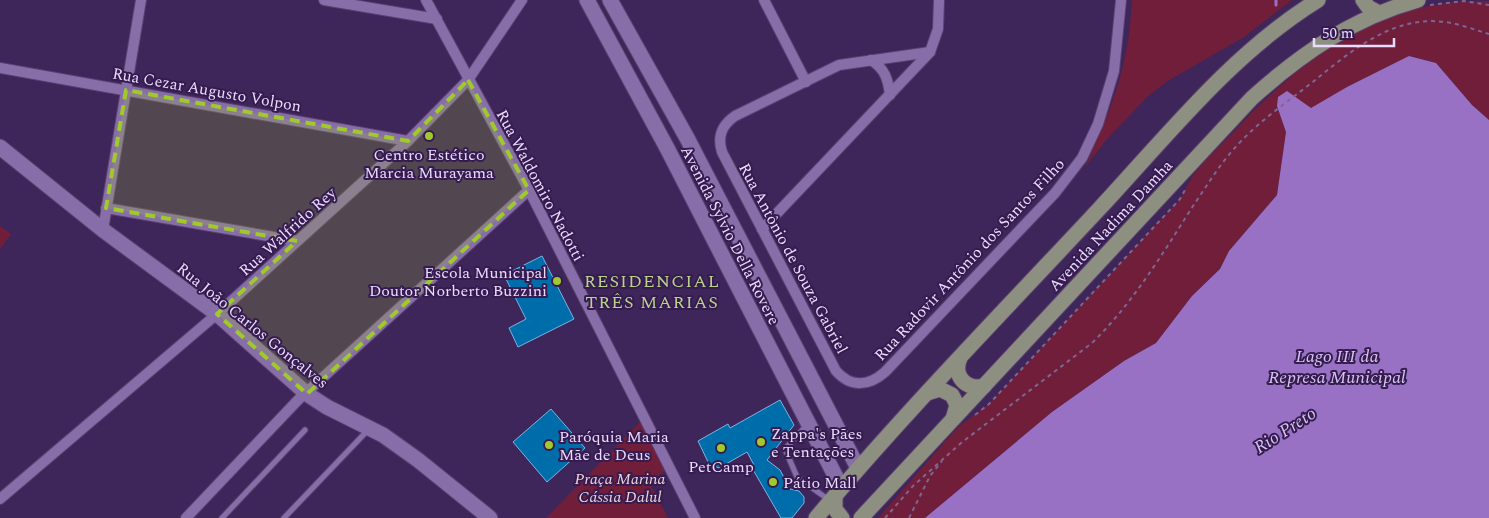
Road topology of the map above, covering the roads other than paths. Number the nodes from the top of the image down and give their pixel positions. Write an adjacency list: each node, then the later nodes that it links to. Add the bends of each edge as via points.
1 (142, 0): 20 (street)
2 (324, 0): 14 (street)
3 (426, 0): 14 (street, Rua Waldomiro Nadotti)
4 (522, 0): 18 (street, Rua Walfrido Rey)
5 (587, 0): 25 (main road, Avenida Sylvio Della Rovere)
6 (610, 0): 22 (main road, Avenida Sylvio Della Rovere)
7 (764, 0): 19 (street)
8 (939, 0): 15 (street, via 938,29)
9 (1122, 0): 33 (street, Rua Radovir Antônio dos Santos Filho, via 1114,71 1098,124 1082,158 1055,193 885,372)
10 (1318, 0): 32 (main road, Avenida Nadima Damha, via 1282,24 1230,69)
11 (1363, 0): 13 (main road)
12 (1424, 2): 13 (main road, Avenida Nadima Damha)
13 (1379, 13): 34 (main road, Avenida Nadima Damha, via 1321,42 1252,98)
14 (437, 19): 18 (street, Rua Waldomiro Nadotti)
15 (930, 52): 16 (street); 21 (street)
16 (872, 60): 19 (street, via 839,65); 21 (street, via 886,75)
17 (0, 68): 20 (street, Rua Cezar Augusto Volpon)
18 (468, 80): 23 (street, Rua Walfrido Rey); 26 (street, Rua Waldomiro Nadotti)
19 (806, 82): 28 (street, Rua Antônio de Souza Gabriel, via 735,116 724,124 721,131 722,152)
20 (126, 90): 23 (street, Rua Cezar Augusto Volpon); 27 (street)
21 (890, 95): 28 (street)
22 (687, 138): 25 (main road); 37 (main road, Avenida Sylvio Della Rovere)
23 (408, 141): 30 (street, Rua Walfrido Rey)
24 (0, 147): 29 (main road, Rua João Carlos Gonçalves)
25 (667, 148): 39 (main road, Avenida Sylvio Della Rovere)
26 (529, 190): 36 (street); 49 (street, Rua Waldomiro Nadotti)
27 (106, 208): 29 (street); 30 (street)
28 (762, 229): 33 (street, Rua Antônio de Souza Gabriel, via 836,371 843,379)
29 (103, 230): 31 (main road, Rua João Carlos Gonçalves)
30 (297, 241): 31 (street, Rua Walfrido Rey)
31 (217, 314): 36 (main road, Rua João Carlos Gonçalves); 44 (street, Rua Walfrido Rey)
32 (960, 358): 34 (main road, via 957,367 961,380 970,386); 35 (main road, Avenida Nadima Damha)
33 (862, 384)
34 (984, 386): 38 (main road, Avenida Nadima Damha)
35 (927, 393): 38 (main road, via 940,389 952,395 957,405); 42 (main road, Avenida Nadima Damha)
36 (307, 394): 40 (main road, Rua João Carlos Gonçalves); 45 (street)
37 (829, 412): 39 (main road); 42 (main road, Avenida Sylvio Della Rovere)
38 (952, 420): 52 (main road, Avenida Nadima Damha)
39 (808, 423): 43 (main road, Avenida Sylvio Della Rovere); 43 (lane, via 785,449 797,476)
40 (370, 428): 47 (lane); 48 (main road, Rua João Carlos Gonçalves, via 418,460)
41 (305, 430): 46 (lane)
42 (858, 468): 43 (main road, Avenida Nadima Damha)
43 (836, 495): 50 (main road, Avenida Nadima Damha); 51 (main road, via 835,509)
44 (0, 499)
45 (186, 518)
46 (222, 518)
47 (284, 518)
48 (490, 518)
49 (695, 518)
50 (816, 518)
51 (842, 518)
52 (861, 518)

